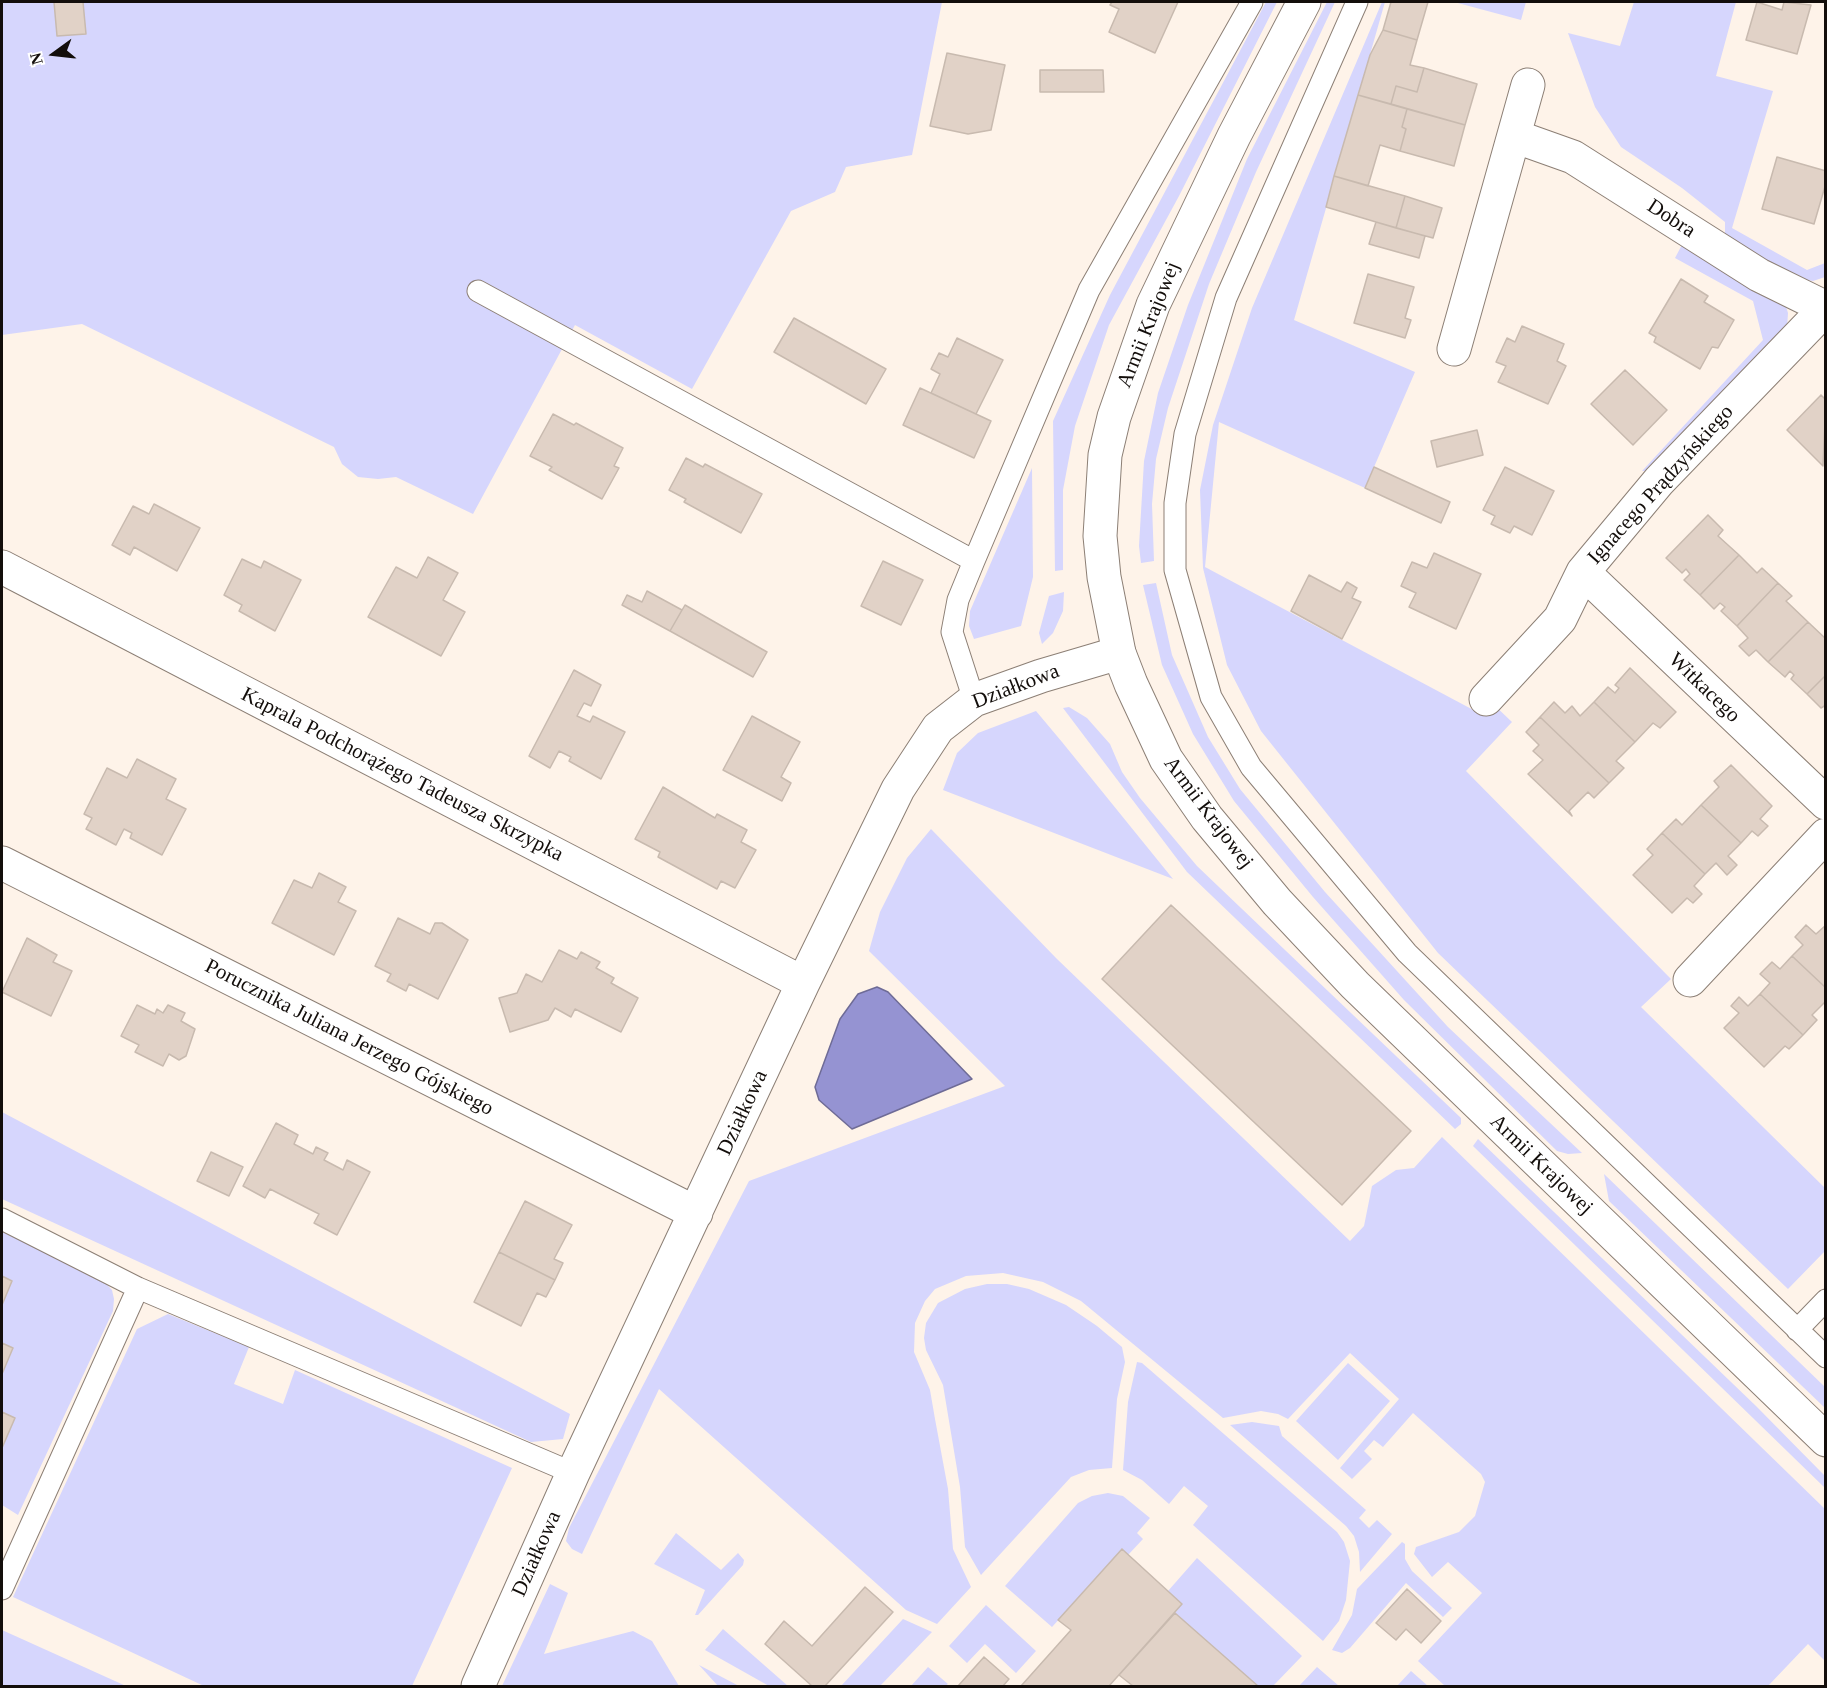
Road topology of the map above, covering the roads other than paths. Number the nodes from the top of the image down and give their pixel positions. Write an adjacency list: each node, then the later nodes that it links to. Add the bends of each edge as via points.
1 (1251, 2): 9 (lane, via 1089,290)
2 (1304, 2): 12 (street, Armii Krajowej, via 1153,305 1114,417 1104,464 1100,536)
3 (1357, 2): 24 (lane, via 1226,298 1185,434 1175,503 1175,570 1211,697 1251,767 1407,953)
4 (1528, 85): 5 (street)
5 (1514, 136): 7 (street, Dobra, via 1573,157 1759,275); 8 (street)
6 (478, 291): 9 (lane)
7 (1826, 308): 11 (street, Ignacego Prądzyńskiego, via 1659,482)
8 (1454, 349)
9 (974, 561): 14 (lane, via 958,600 952,633)
10 (2, 567): 19 (street, Kaprala Podchorążego Tadeusza Skrzypka)
11 (1583, 572): 13 (street, Ignacego Prądzyńskiego, via 1560,619); 15 (street, Witkacego)
12 (1119, 653): 14 (street, Działkowa); 26 (street, Armii Krajowej, via 1166,759 1207,818 1277,902 1403,1031)
13 (1486, 699)
14 (974, 700): 19 (street, Działkowa, via 938,728 898,789)
15 (1826, 803)
16 (1826, 835): 18 (street)
17 (2, 863): 20 (street, Porucznika Juliana Jerzego Gójskiego)
18 (1690, 980)
19 (803, 983): 20 (street, Działkowa)
20 (696, 1213): 27 (street, Działkowa)
21 (2, 1219): 22 (lane)
22 (138, 1288): 27 (lane); 28 (lane)
23 (1826, 1300): 24 (lane)
24 (1797, 1330): 25 (lane)
25 (1826, 1357)
26 (1826, 1440)
27 (573, 1473): 29 (street, Działkowa)
28 (2, 1589)
29 (478, 1686)

